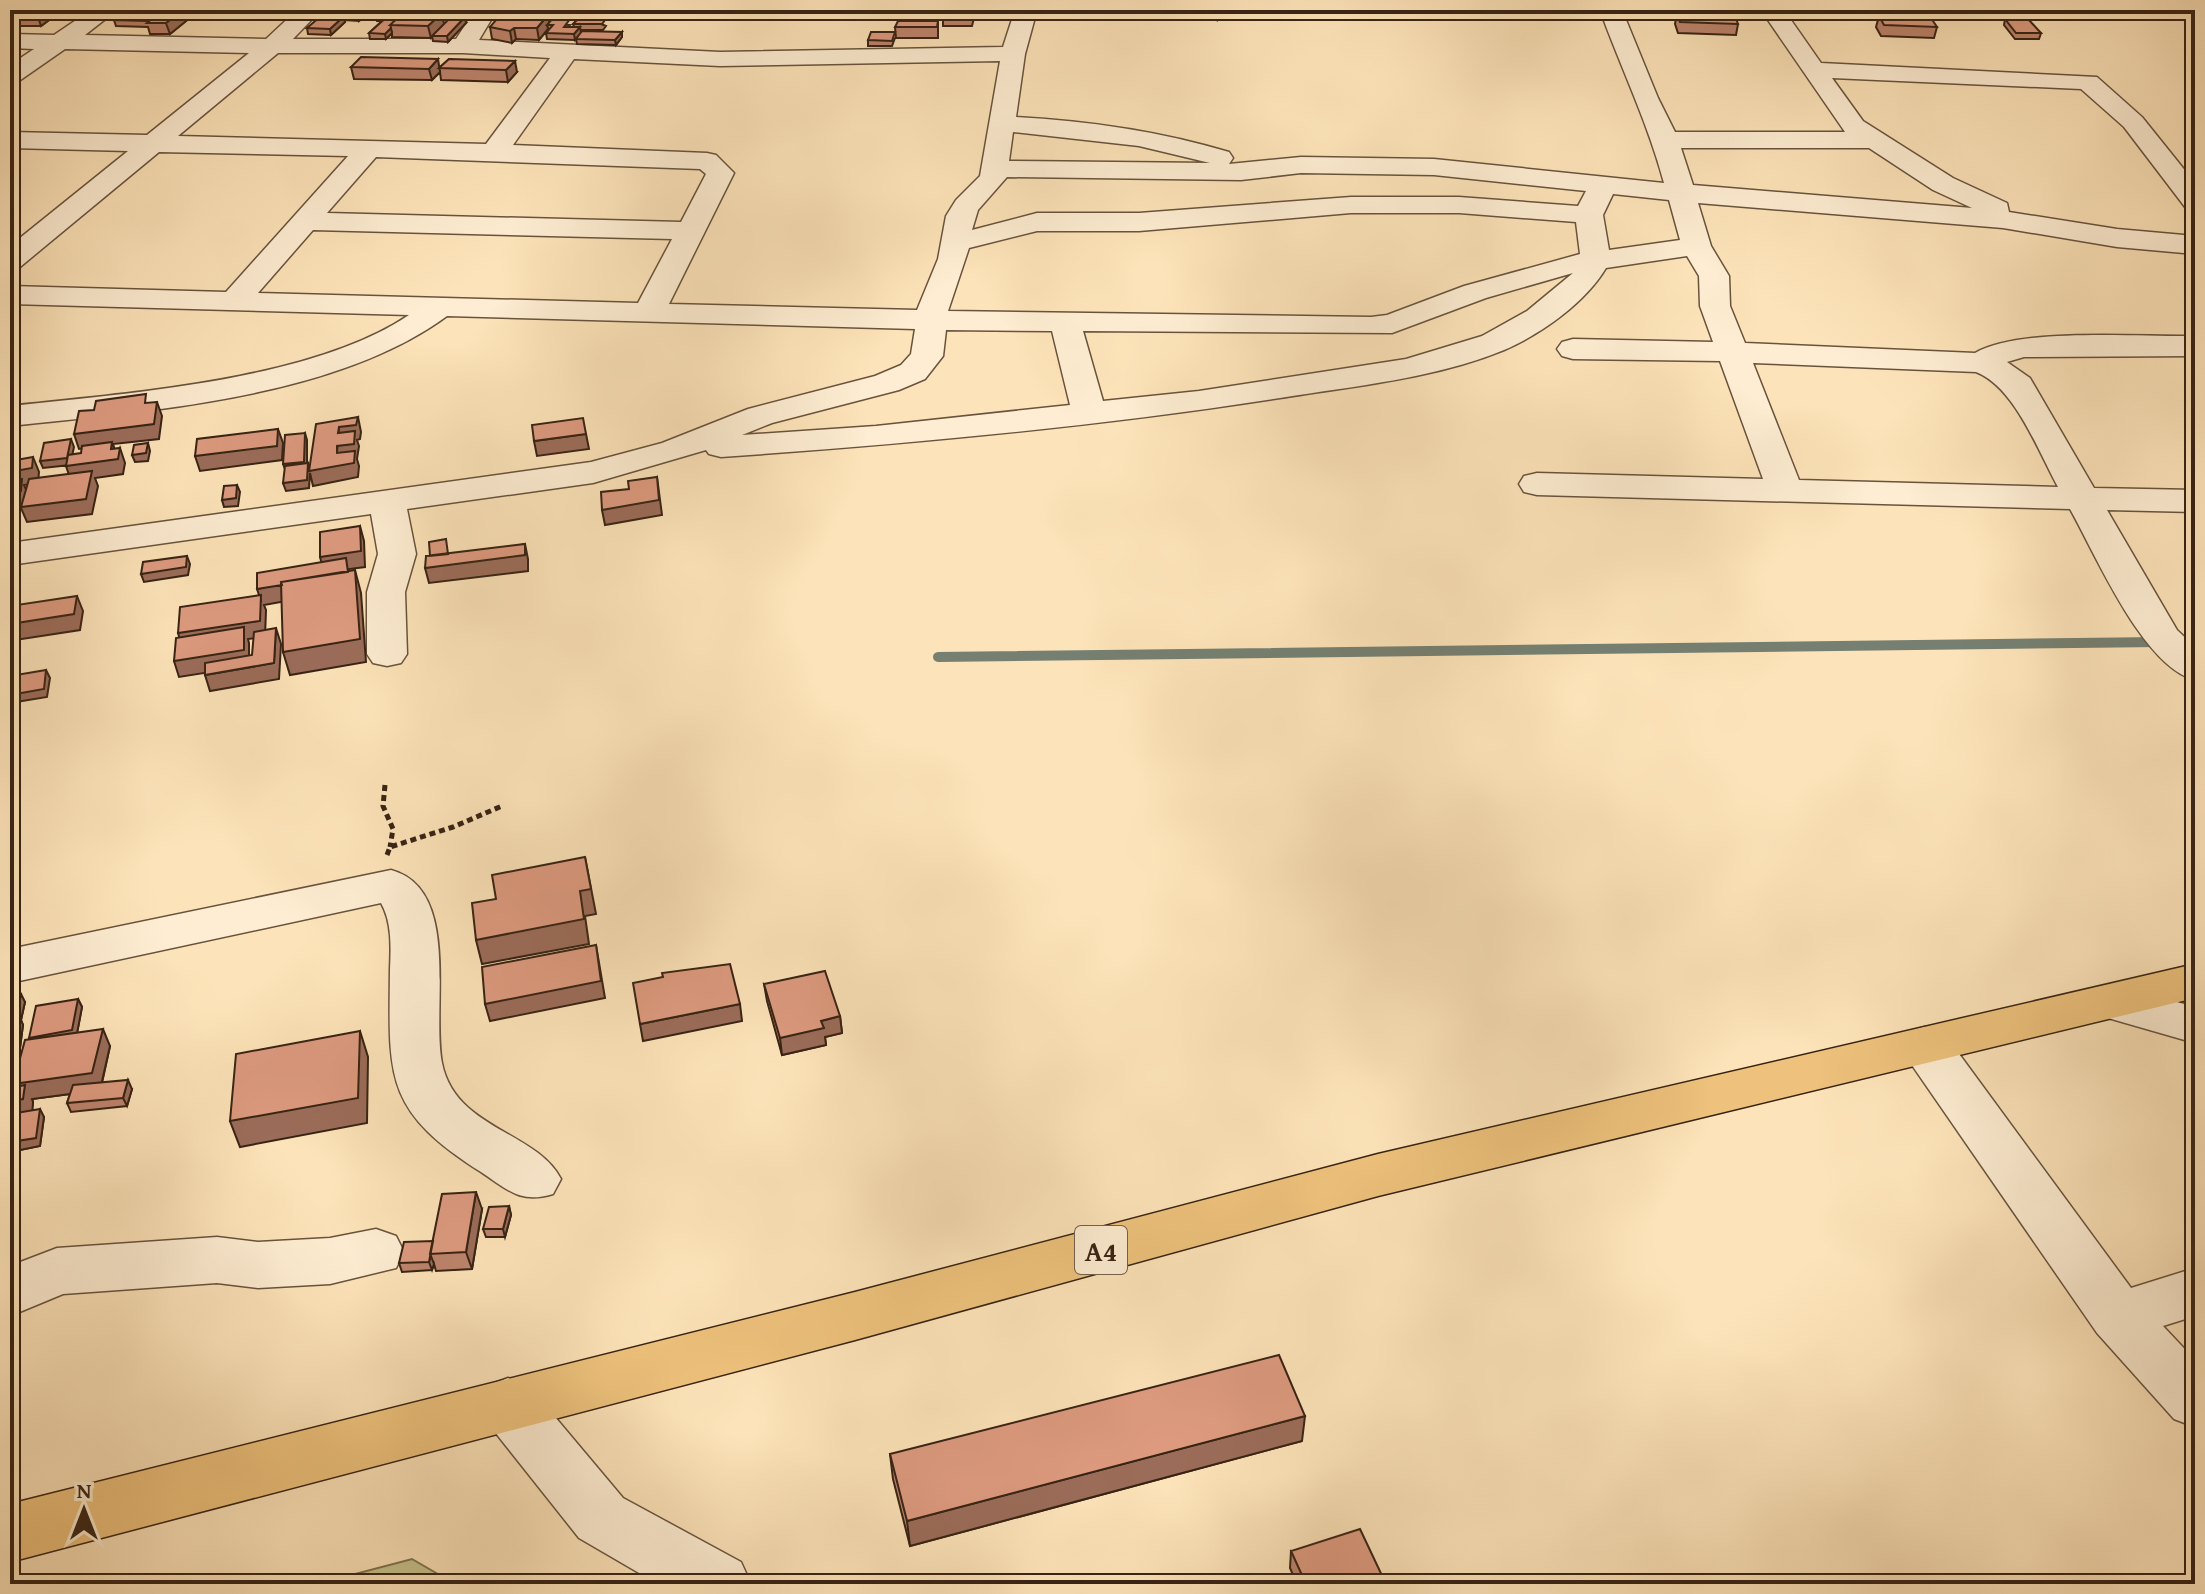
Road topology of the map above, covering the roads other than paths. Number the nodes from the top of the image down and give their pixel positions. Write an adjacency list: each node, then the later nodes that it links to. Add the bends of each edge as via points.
1 (106, 10): 10 (street)
2 (310, 10): 11 (street)
3 (486, 10): 12 (street)
4 (1026, 10): 14 (street)
5 (1611, 10): 19 (street)
6 (1772, 10): 15 (street)
7 (1892, 10): 8 (street)
8 (1960, 12)
9 (10, 41): 10 (street)
10 (58, 42): 11 (street); 16 (street)
11 (272, 46): 12 (street); 21 (street)
12 (463, 46): 13 (street)
13 (567, 51): 14 (street, via 805,59); 23 (street)
14 (1013, 54): 17 (street)
15 (1814, 70): 20 (street, via 1854,127); 29 (street, via 2088,82 2133,122)
16 (10, 76)
17 (1001, 124): 24 (street, via 1162,140 1220,158); 25 (street)
18 (10, 140): 21 (street)
19 (1666, 140): 20 (street); 28 (street)
20 (1870, 140): 33 (street, via 1975,200)
21 (151, 144): 22 (street); 39 (street)
22 (368, 150): 23 (street); 32 (street)
23 (494, 152): 34 (street, via 707,161 720,173)
24 (1283, 166): 26 (street); 27 (street, via 1434,167)
25 (994, 169): 26 (street); 35 (street, via 993,178 960,216)
26 (1241, 172): 30 (street, via 1282,190)
27 (1607, 184): 28 (street); 31 (street)
28 (1682, 191): 33 (street); 37 (street)
29 (2195, 201)
30 (1351, 205): 31 (street, via 1459,205); 35 (street, via 1139,222 1037,222)
31 (1589, 215): 38 (street)
32 (305, 221): 34 (street); 41 (street)
33 (2033, 223): 36 (street)
34 (691, 231): 43 (street)
35 (957, 242): 44 (street)
36 (2195, 245)
37 (1696, 246): 38 (street); 48 (street, via 1714,276 1715,306)
38 (1596, 260): 45 (street, via 1475,292 1392,324); 50 (street, via 1584,280 1538,318 1479,348 1410,368 1199,401)
39 (10, 261)
40 (10, 295): 41 (street)
41 (234, 301): 42 (street)
42 (440, 307): 43 (street); 51 (street, via 376,344 256,380)
43 (649, 312): 44 (street)
44 (933, 320): 45 (street); 52 (street, via 927,356 913,372 760,416)
45 (1065, 322): 50 (street)
46 (2195, 346): 49 (street, via 2024,347)
47 (1573, 349): 48 (street)
48 (1731, 352): 49 (street); 54 (street)
49 (1981, 363): 55 (street, via 2018,385)
50 (1089, 412): 52 (street, via 876,436)
51 (10, 416)
52 (674, 450): 56 (street, via 593,472)
53 (1537, 484): 54 (street)
54 (1785, 491): 55 (street)
55 (2081, 498): 57 (street); 60 (street, via 2161,637)
56 (387, 501): 58 (street); 59 (street, via 397,554 386,592)
57 (2195, 501)
58 (10, 554)
59 (387, 654)
60 (2195, 668)
61 (10, 966): 66 (street, via 390,866 412,924 419,1074 434,1106 486,1149)
62 (2195, 981): 63 (main road, A4)
63 (2112, 1002): 64 (street); 65 (main road, A4)
64 (2195, 1025)
65 (1925, 1045): 70 (street); 72 (main road, A4, via 1378,1175)
66 (534, 1179)
67 (376, 1252): 68 (street, via 330,1261 217,1260 57,1271)
68 (10, 1292)
69 (2195, 1292): 70 (street)
70 (2118, 1316): 71 (street)
71 (2195, 1401)
72 (508, 1404): 73 (main road, A4); 74 (street, via 601,1518)
73 (10, 1533)
74 (718, 1584)

